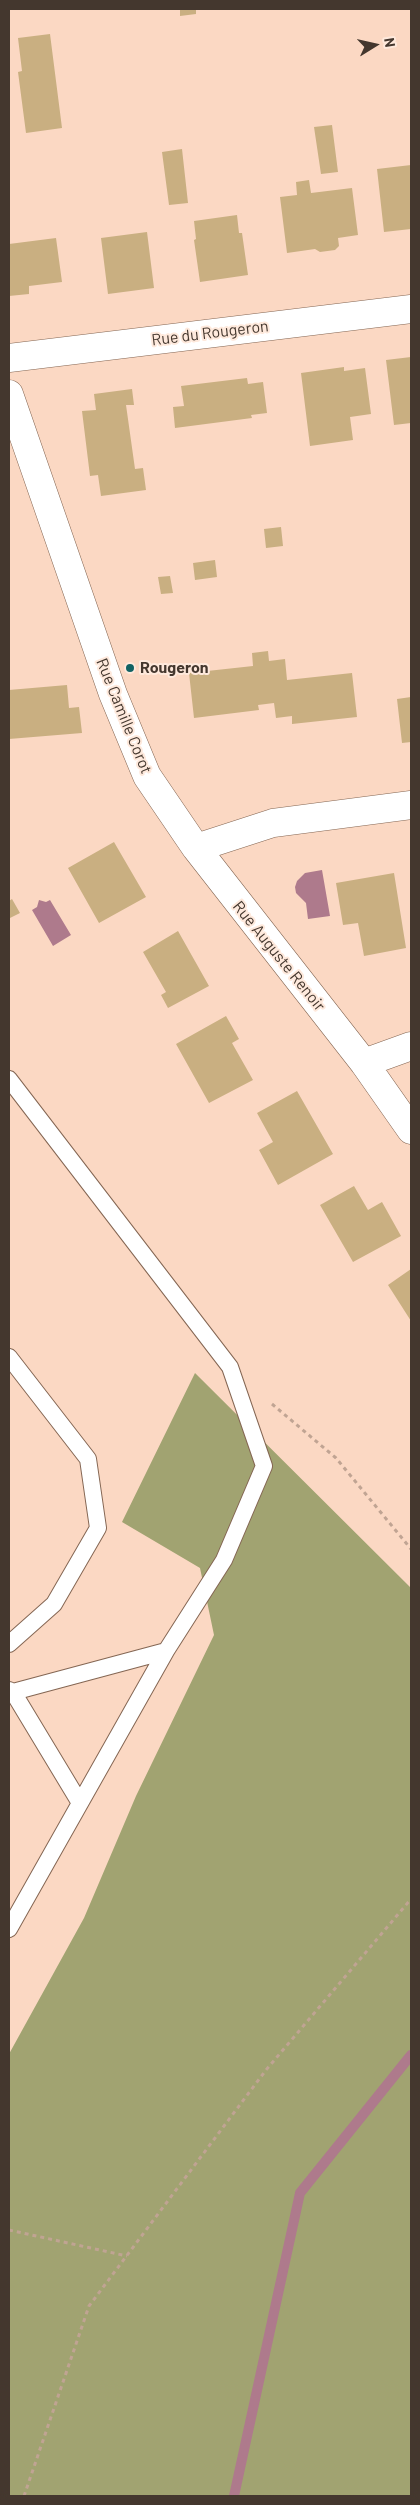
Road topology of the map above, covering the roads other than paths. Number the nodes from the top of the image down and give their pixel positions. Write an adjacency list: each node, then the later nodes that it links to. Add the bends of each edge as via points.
1 (411, 309): 2 (street, Rue du Rougeron)
2 (9, 358)
3 (9, 394): 5 (street, Rue Camille Corot, via 113,694 147,776)
4 (411, 805): 5 (street, via 273,823)
5 (196, 848): 7 (street, Rue Auguste Renoir)
6 (411, 1046): 7 (street)
7 (364, 1063): 9 (street, Rue Auguste Renoir)
8 (9, 1079): 12 (lane, via 230,1368 264,1466 224,1560)
9 (411, 1130)
10 (9, 1357): 11 (lane, via 88,1459 98,1528 54,1604)
11 (9, 1644)
12 (166, 1651): 13 (lane); 14 (lane)
13 (11, 1691): 14 (lane)
14 (80, 1803): 15 (lane)
15 (9, 1929)

